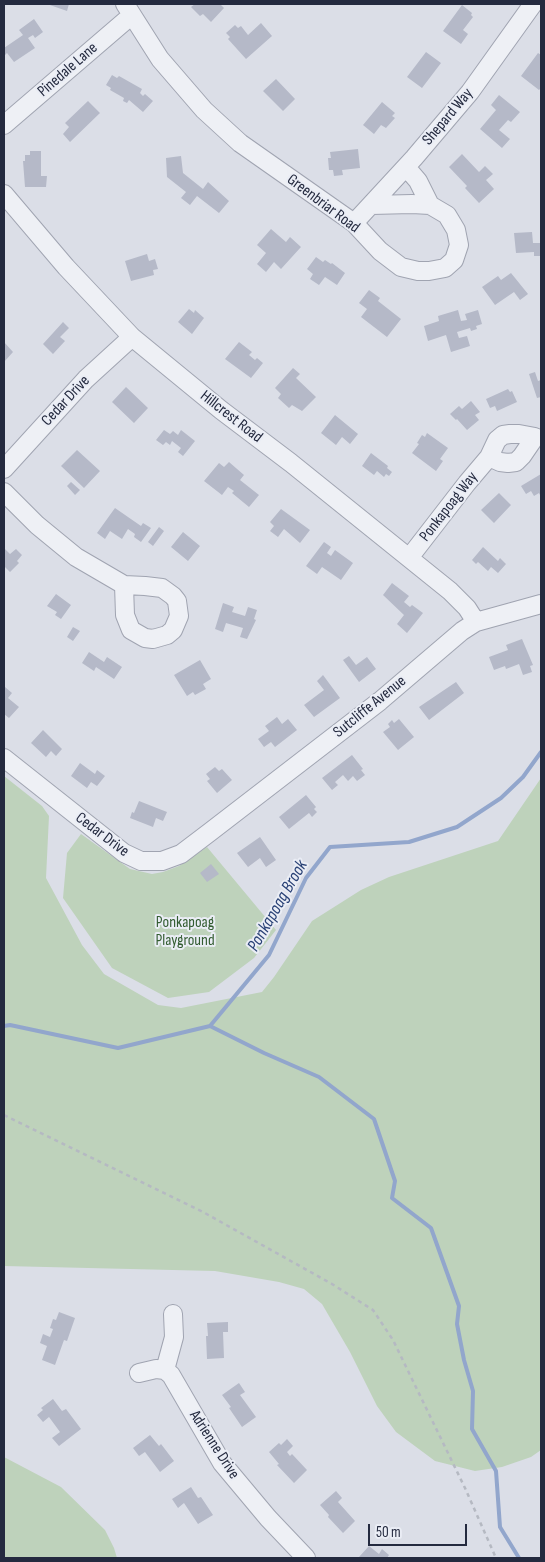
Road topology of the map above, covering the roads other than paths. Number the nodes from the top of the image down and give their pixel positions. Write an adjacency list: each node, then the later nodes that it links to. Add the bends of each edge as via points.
1 (533, 4): 4 (street, Shepard Way, via 470,92)
2 (128, 9): 3 (street, Pinedale Lane); 8 (street, Greenbriar Road, via 160,59 204,110 240,143)
3 (4, 125)
4 (406, 167): 6 (street, Shepard Way); 7 (street, via 418,181)
5 (4, 194): 9 (street, Hillcrest Road)
6 (371, 205): 7 (street, Greenbriar Road); 8 (street, Shepard Way)
7 (430, 205): 8 (street, Greenbriar Road, via 447,215 456,230 459,245 454,260 445,268 418,271 401,267 380,251)
8 (354, 223)
9 (132, 337): 12 (street, Cedar Drive, via 86,379); 14 (street, Hillcrest Road)
10 (538, 436): 11 (street, Ponkapoag Way, via 502,435); 11 (street, via 516,462)
11 (489, 457): 14 (street, Ponkapoag Way)
12 (4, 468)
13 (4, 492): 15 (street, via 76,557)
14 (409, 558): 17 (street, Hillcrest Road, via 450,591)
15 (124, 585)
16 (541, 604): 17 (street, Sutcliffe Avenue)
17 (476, 622): 19 (street, Sutcliffe Avenue, via 380,701)
18 (4, 758): 19 (street, Cedar Drive, via 132,858 152,862 171,858)
19 (210, 832)
20 (173, 1314): 21 (street, via 174,1337)
21 (165, 1370): 22 (street); 23 (street, Adrienne Drive, via 171,1375 222,1463)
22 (139, 1374)
23 (306, 1558)

